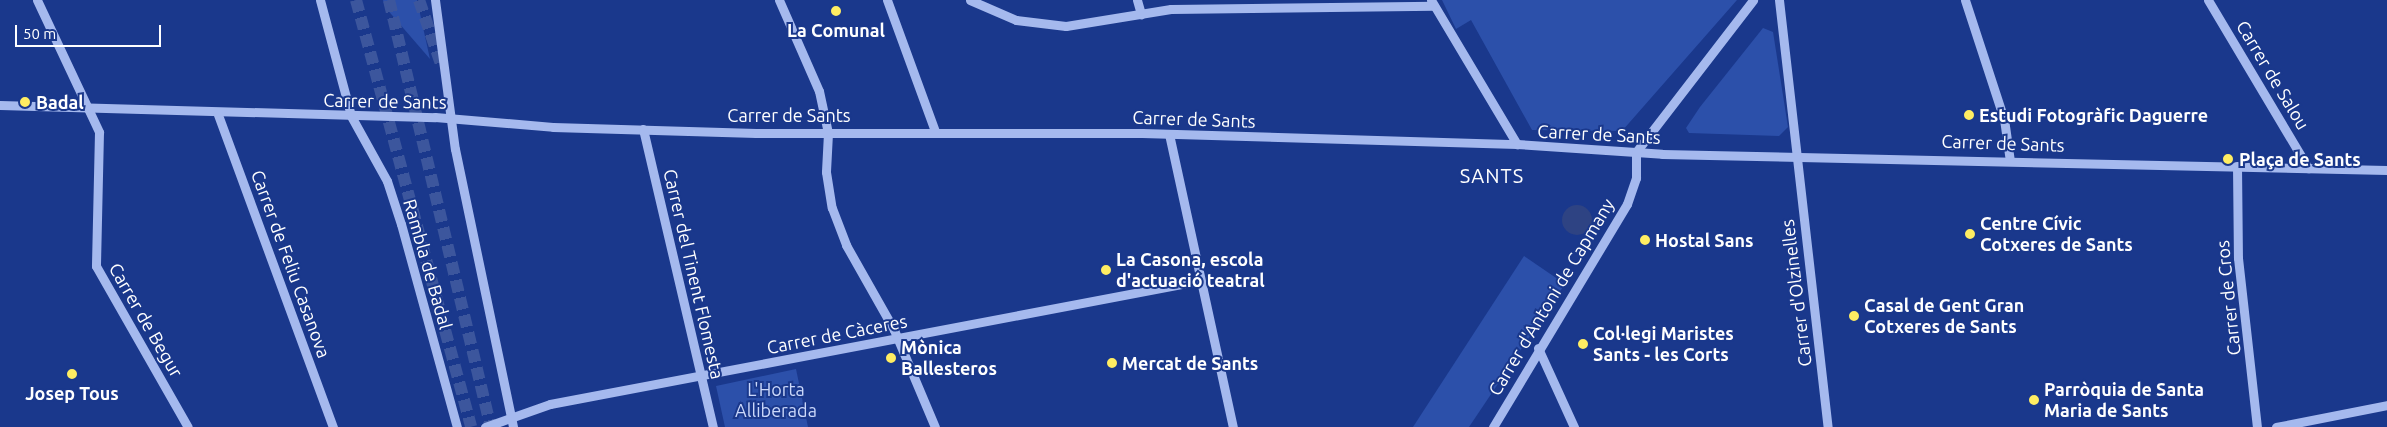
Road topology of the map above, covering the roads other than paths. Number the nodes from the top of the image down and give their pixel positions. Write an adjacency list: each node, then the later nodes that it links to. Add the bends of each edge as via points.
1 (37, 0): 16 (street, Carrer de Begur)
2 (320, 0): 18 (street, Rambla de Badal)
3 (435, 0): 19 (street)
4 (779, 0): 22 (street, via 819,91)
5 (888, 0): 21 (street)
6 (970, 0): 14 (street, via 1016,20 1049,26)
7 (1137, 0): 14 (street)
8 (1753, 0): 25 (street)
9 (1779, 0): 26 (street, Carrer d'Olzinelles)
10 (1965, 0): 27 (street, via 2004,119)
11 (2208, 0): 29 (street, Carrer de Salou)
12 (1432, 3): 13 (street); 24 (street)
13 (1205, 4): 14 (street)
14 (1140, 14)
15 (0, 105): 16 (street, Carrer de Sants)
16 (87, 107): 17 (street, Carrer de Sants); 37 (street, Carrer de Begur, via 99,132 96,266)
17 (218, 112): 18 (street, Carrer de Sants); 38 (street, Carrer de Feliu Casanova)
18 (351, 116): 19 (street, Carrer de Sants); 39 (street, Rambla de Badal, via 387,181)
19 (450, 118): 20 (street, Carrer de Sants, via 553,127); 36 (street)
20 (643, 129): 22 (street, Carrer de Sants); 34 (street, Carrer del Tinent Flomesta)
21 (935, 131): 22 (street, Carrer de Sants); 23 (street, Carrer de Sants)
22 (828, 133): 32 (street, via 826,172 832,208 846,245)
23 (1169, 134): 24 (street, Carrer de Sants); 31 (street)
24 (1517, 144): 25 (street, Carrer de Sants)
25 (1636, 152): 26 (street, Carrer de Sants); 33 (street, Carrer d'Antoni de Capmany, via 1636,178 1627,204)
26 (1796, 156): 27 (street, Carrer de Sants); 47 (street, Carrer d'Olzinelles)
27 (2010, 161): 28 (street, Carrer de Sants)
28 (2237, 166): 29 (street, Carrer de Sants); 48 (street, Carrer de Cros, via 2238,258)
29 (2308, 168): 30 (street, Carrer de Sants)
30 (2387, 170)
31 (1198, 281): 32 (street, Carrer de Càceres); 44 (street)
32 (898, 338): 34 (street, Carrer de Càceres); 43 (street)
33 (1538, 348): 45 (street, Carrer d'Antoni de Capmany); 46 (street)
34 (701, 378): 36 (street, Carrer de Càceres); 42 (street, Carrer del Tinent Flomesta)
35 (2387, 405): 49 (street)
36 (509, 415): 40 (street, Carrer de Càceres); 41 (street)
37 (188, 427)
38 (333, 427)
39 (456, 427)
40 (485, 427)
41 (513, 427)
42 (713, 427)
43 (935, 427)
44 (1233, 427)
45 (1493, 427)
46 (1574, 427)
47 (1828, 427)
48 (2258, 427)
49 (2276, 427)

